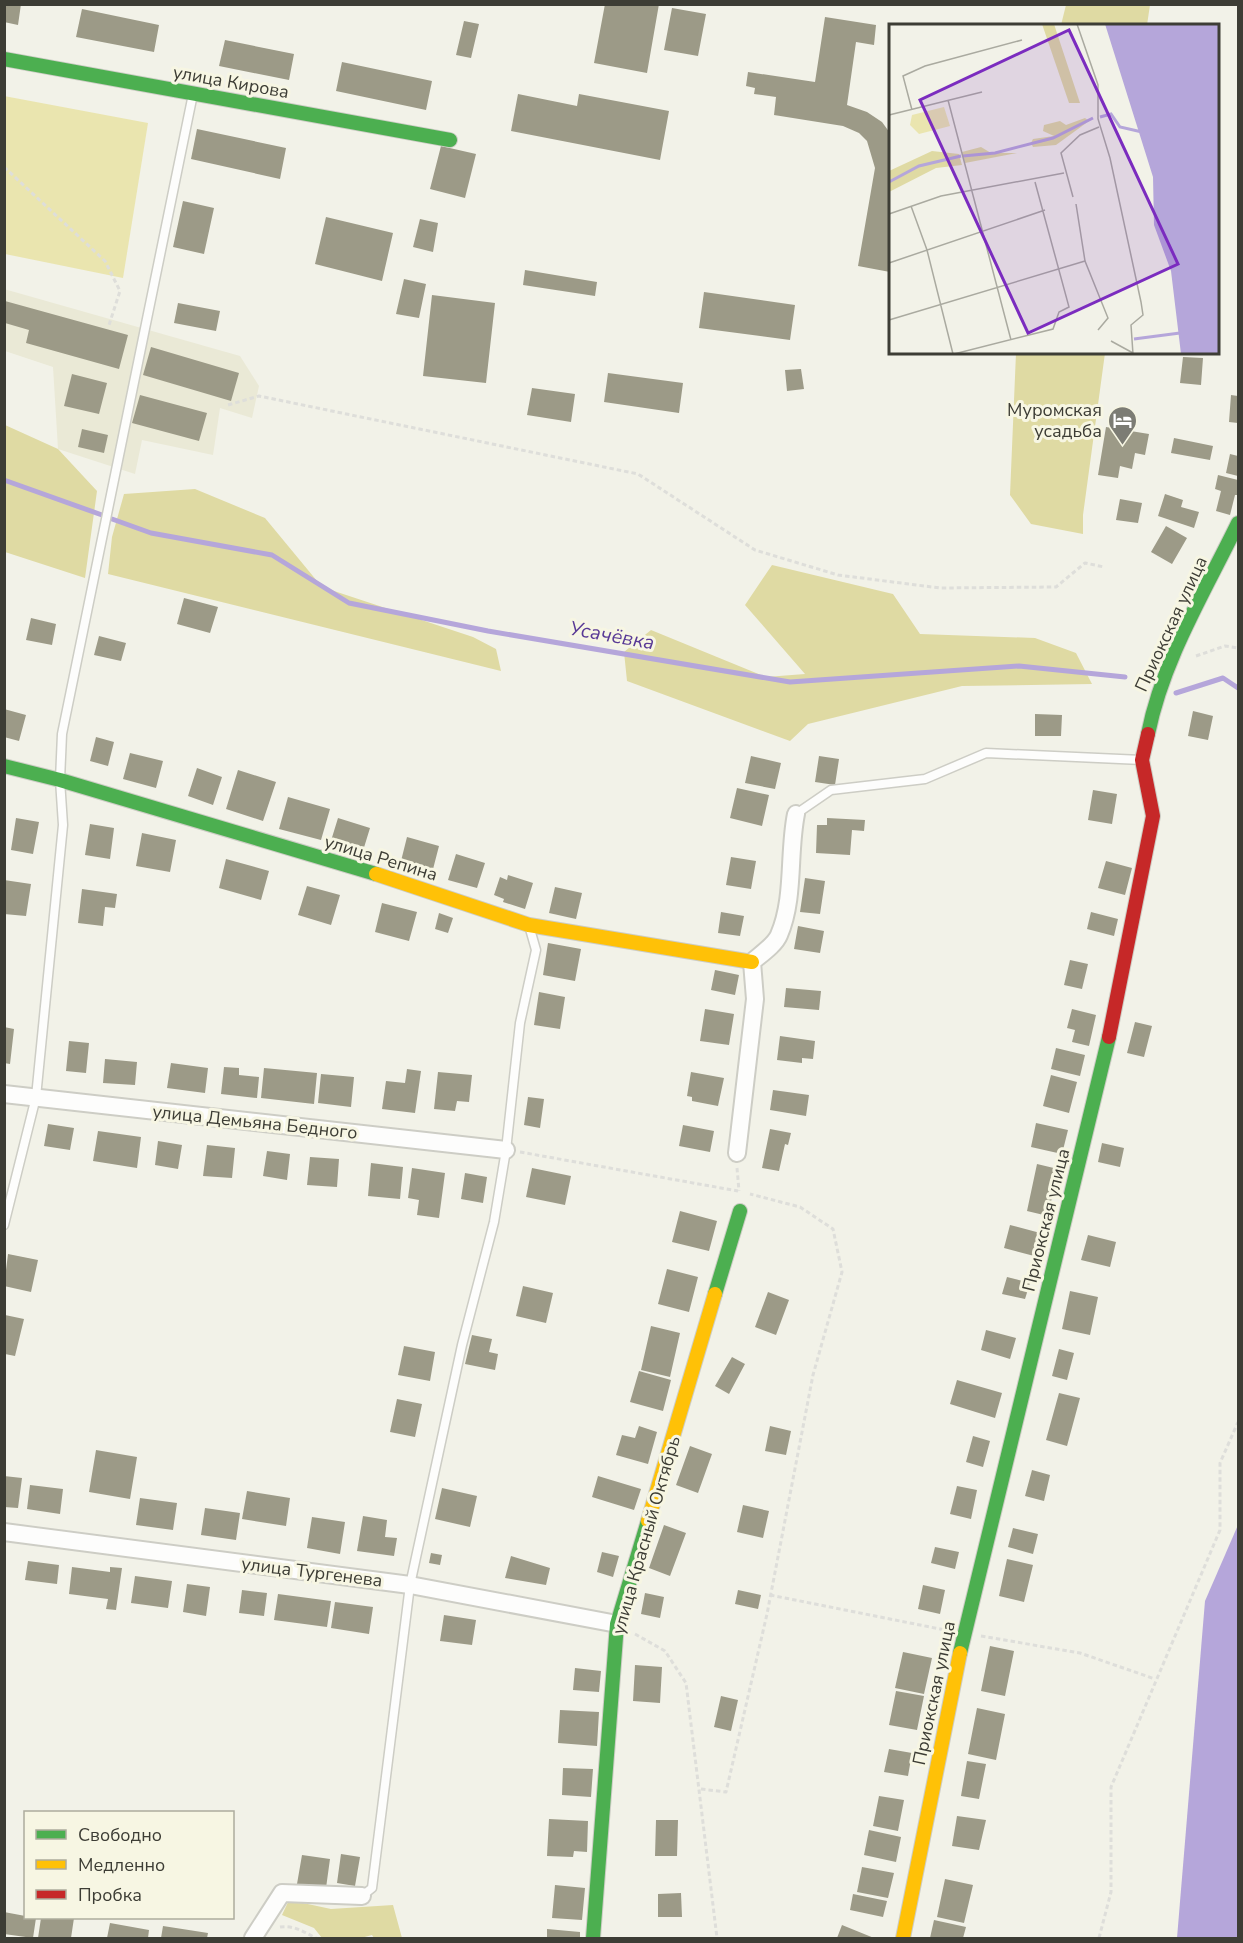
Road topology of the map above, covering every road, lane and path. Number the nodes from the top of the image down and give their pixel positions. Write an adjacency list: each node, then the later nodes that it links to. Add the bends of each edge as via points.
1 (4, 59): 2 (street, улица Кирова)
2 (194, 94): 3 (street, улица Кирова); 13 (lane, via 62,734)
3 (450, 140)
4 (4, 167): 5 (path, via 105,261 120,291)
5 (109, 325)
6 (228, 405): 8 (path, via 259,396 638,474 755,550 838,575 940,588 1056,587 1085,563)
7 (1239, 523): 10 (street, Приокская улица)
8 (1104, 567)
9 (1239, 648): 10 (path, via 1225,646)
10 (1169, 665): 11 (street, Приокская улица, via 1155,699)
11 (1142, 760): 14 (lane, via 986,753 925,779 831,790); 35 (street, Приокская улица, via 1153,816 1119,994 964,1633)
12 (4, 766): 13 (street, улица Репина)
13 (60, 780): 15 (street, улица Репина, via 401,882); 18 (lane, via 63,825)
14 (796, 814): 16 (street, via 791,837 789,899 778,938)
15 (529, 926): 16 (street, улица Репина); 19 (lane, via 536,950 520,1023)
16 (752, 962): 20 (street, via 756,999)
17 (4, 1094): 18 (street, улица Демьяна Бедного)
18 (36, 1097): 19 (street, улица Демьяна Бедного); 23 (lane)
19 (506, 1150): 21 (path); 26 (lane, via 494,1221 462,1345)
20 (737, 1153): 21 (path)
21 (739, 1191): 22 (path); 28 (path, via 800,1208 833,1229 842,1272 813,1376 767,1614 726,1792)
22 (740, 1211): 27 (street, улица Красный Октябрь)
23 (4, 1225)
24 (1239, 1422): 36 (path, via 1220,1463 1220,1530 1111,1787 1112,1892)
25 (4, 1532): 26 (street, улица Тургенева)
26 (410, 1585): 27 (street, улица Тургенева); 29 (lane, via 372,1888)
27 (617, 1624): 28 (path, via 665,1651 686,1683); 33 (street, улица Красный Октябрь)
28 (701, 1789): 34 (path)
29 (362, 1896): 31 (street, via 282,1893)
30 (272, 1928): 32 (path, via 287,1926)
31 (253, 1938)
32 (316, 1938)
33 (593, 1938)
34 (717, 1938)
35 (903, 1938)
36 (1099, 1938)

